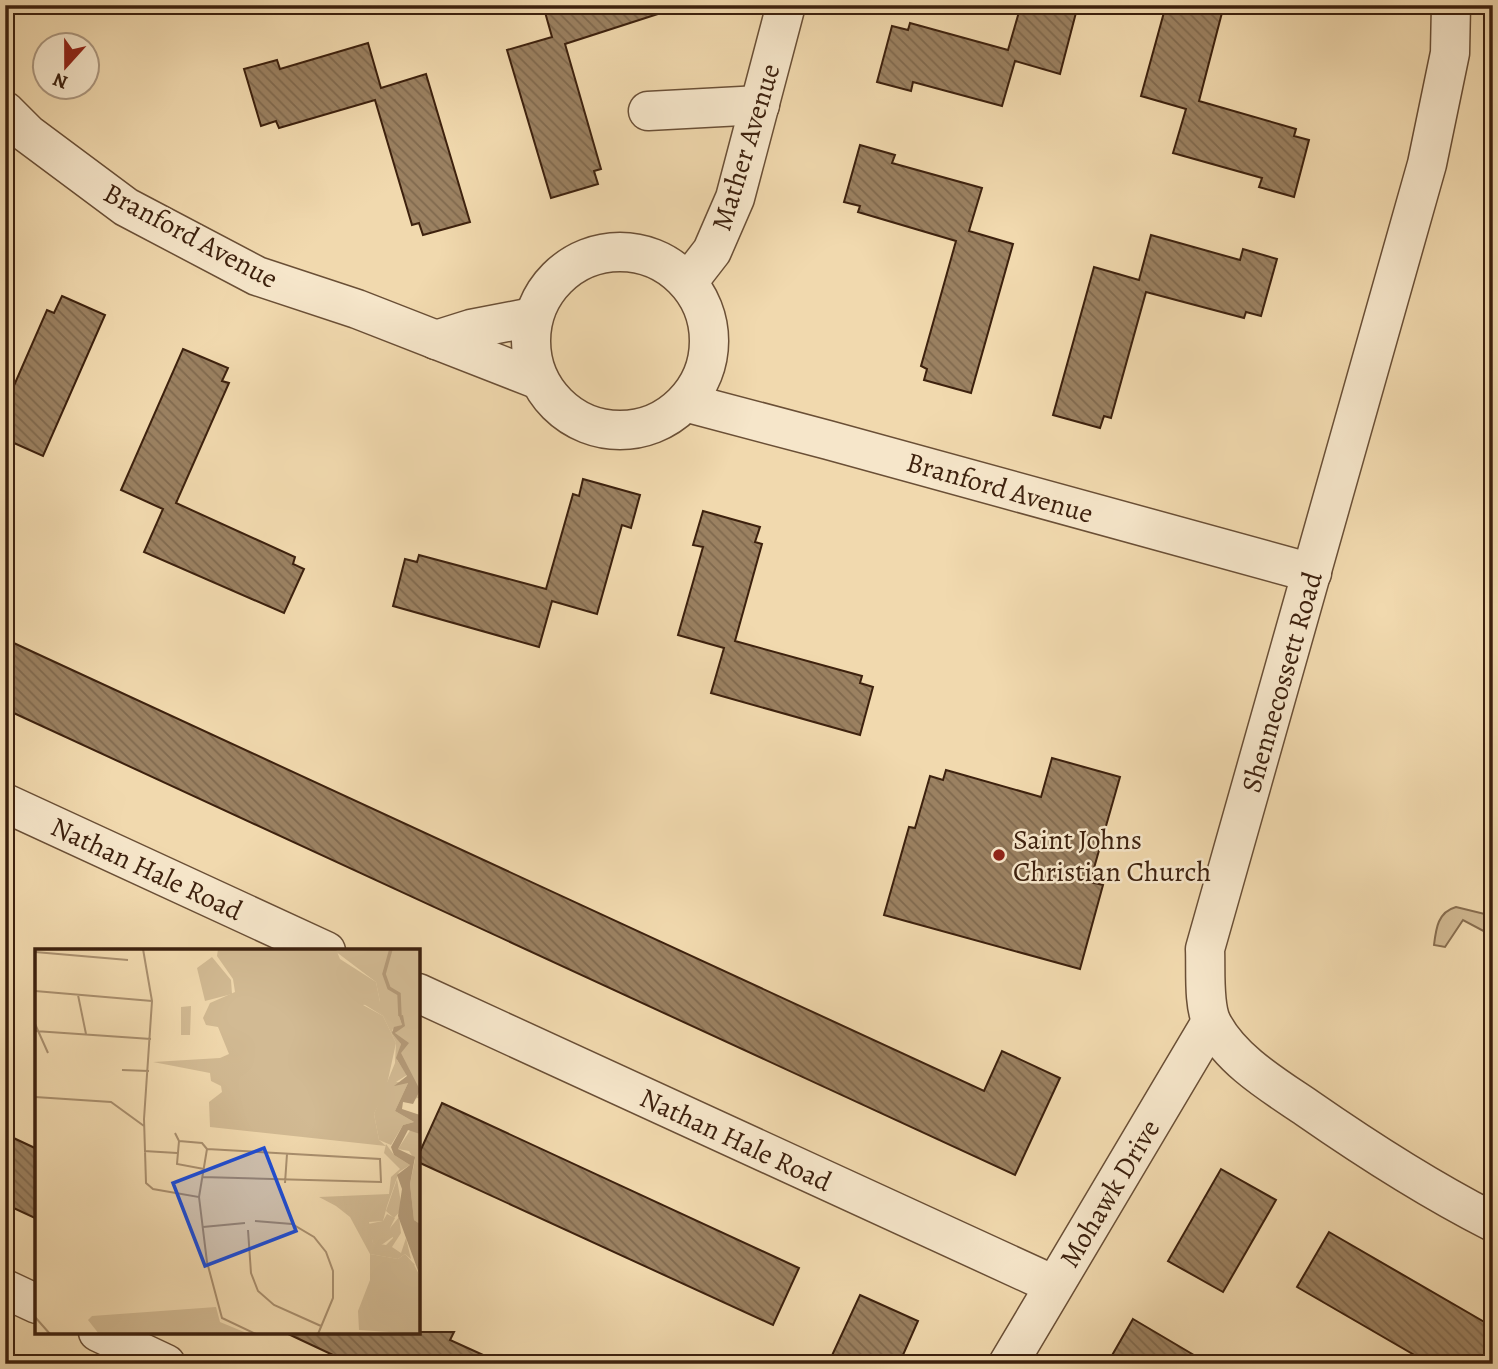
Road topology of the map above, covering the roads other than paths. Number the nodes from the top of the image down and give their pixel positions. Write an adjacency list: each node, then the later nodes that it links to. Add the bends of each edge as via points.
1 (786, 5): 3 (street, Mather Avenue)
2 (1451, 5): 11 (street, Shennecossett Road, via 1450,52 1427,164)
3 (760, 105): 5 (street); 6 (street, Mather Avenue, via 735,198 712,251)
4 (5, 111): 8 (street, Branford Avenue, via 28,134 126,207 245,271)
5 (648, 111)
6 (688, 282): 7 (street, via 667,264 642,253 614,251 587,257 563,271 544,292); 10 (street, via 704,308 710,337 699,389)
7 (533, 317): 8 (street); 9 (street, via 532,360)
8 (436, 340): 9 (street, Branford Avenue)
9 (540, 380): 10 (street, via 558,405 583,422 613,430 644,427)
10 (688, 403): 11 (street, Branford Avenue)
11 (1311, 573): 15 (street, Shennecossett Road, via 1205,949)
12 (5, 803): 13 (street, Nathan Hale Road)
13 (323, 949)
14 (420, 994): 17 (street, Nathan Hale Road)
15 (1211, 1022): 16 (street, via 1231,1049 1265,1079 1444,1197); 17 (street, Mohawk Drive)
16 (1493, 1222)
17 (1054, 1285): 22 (street, Mohawk Drive)
18 (5, 1289): 19 (street)
19 (35, 1303)
20 (102, 1334): 21 (street)
21 (166, 1364)
22 (1008, 1364)

